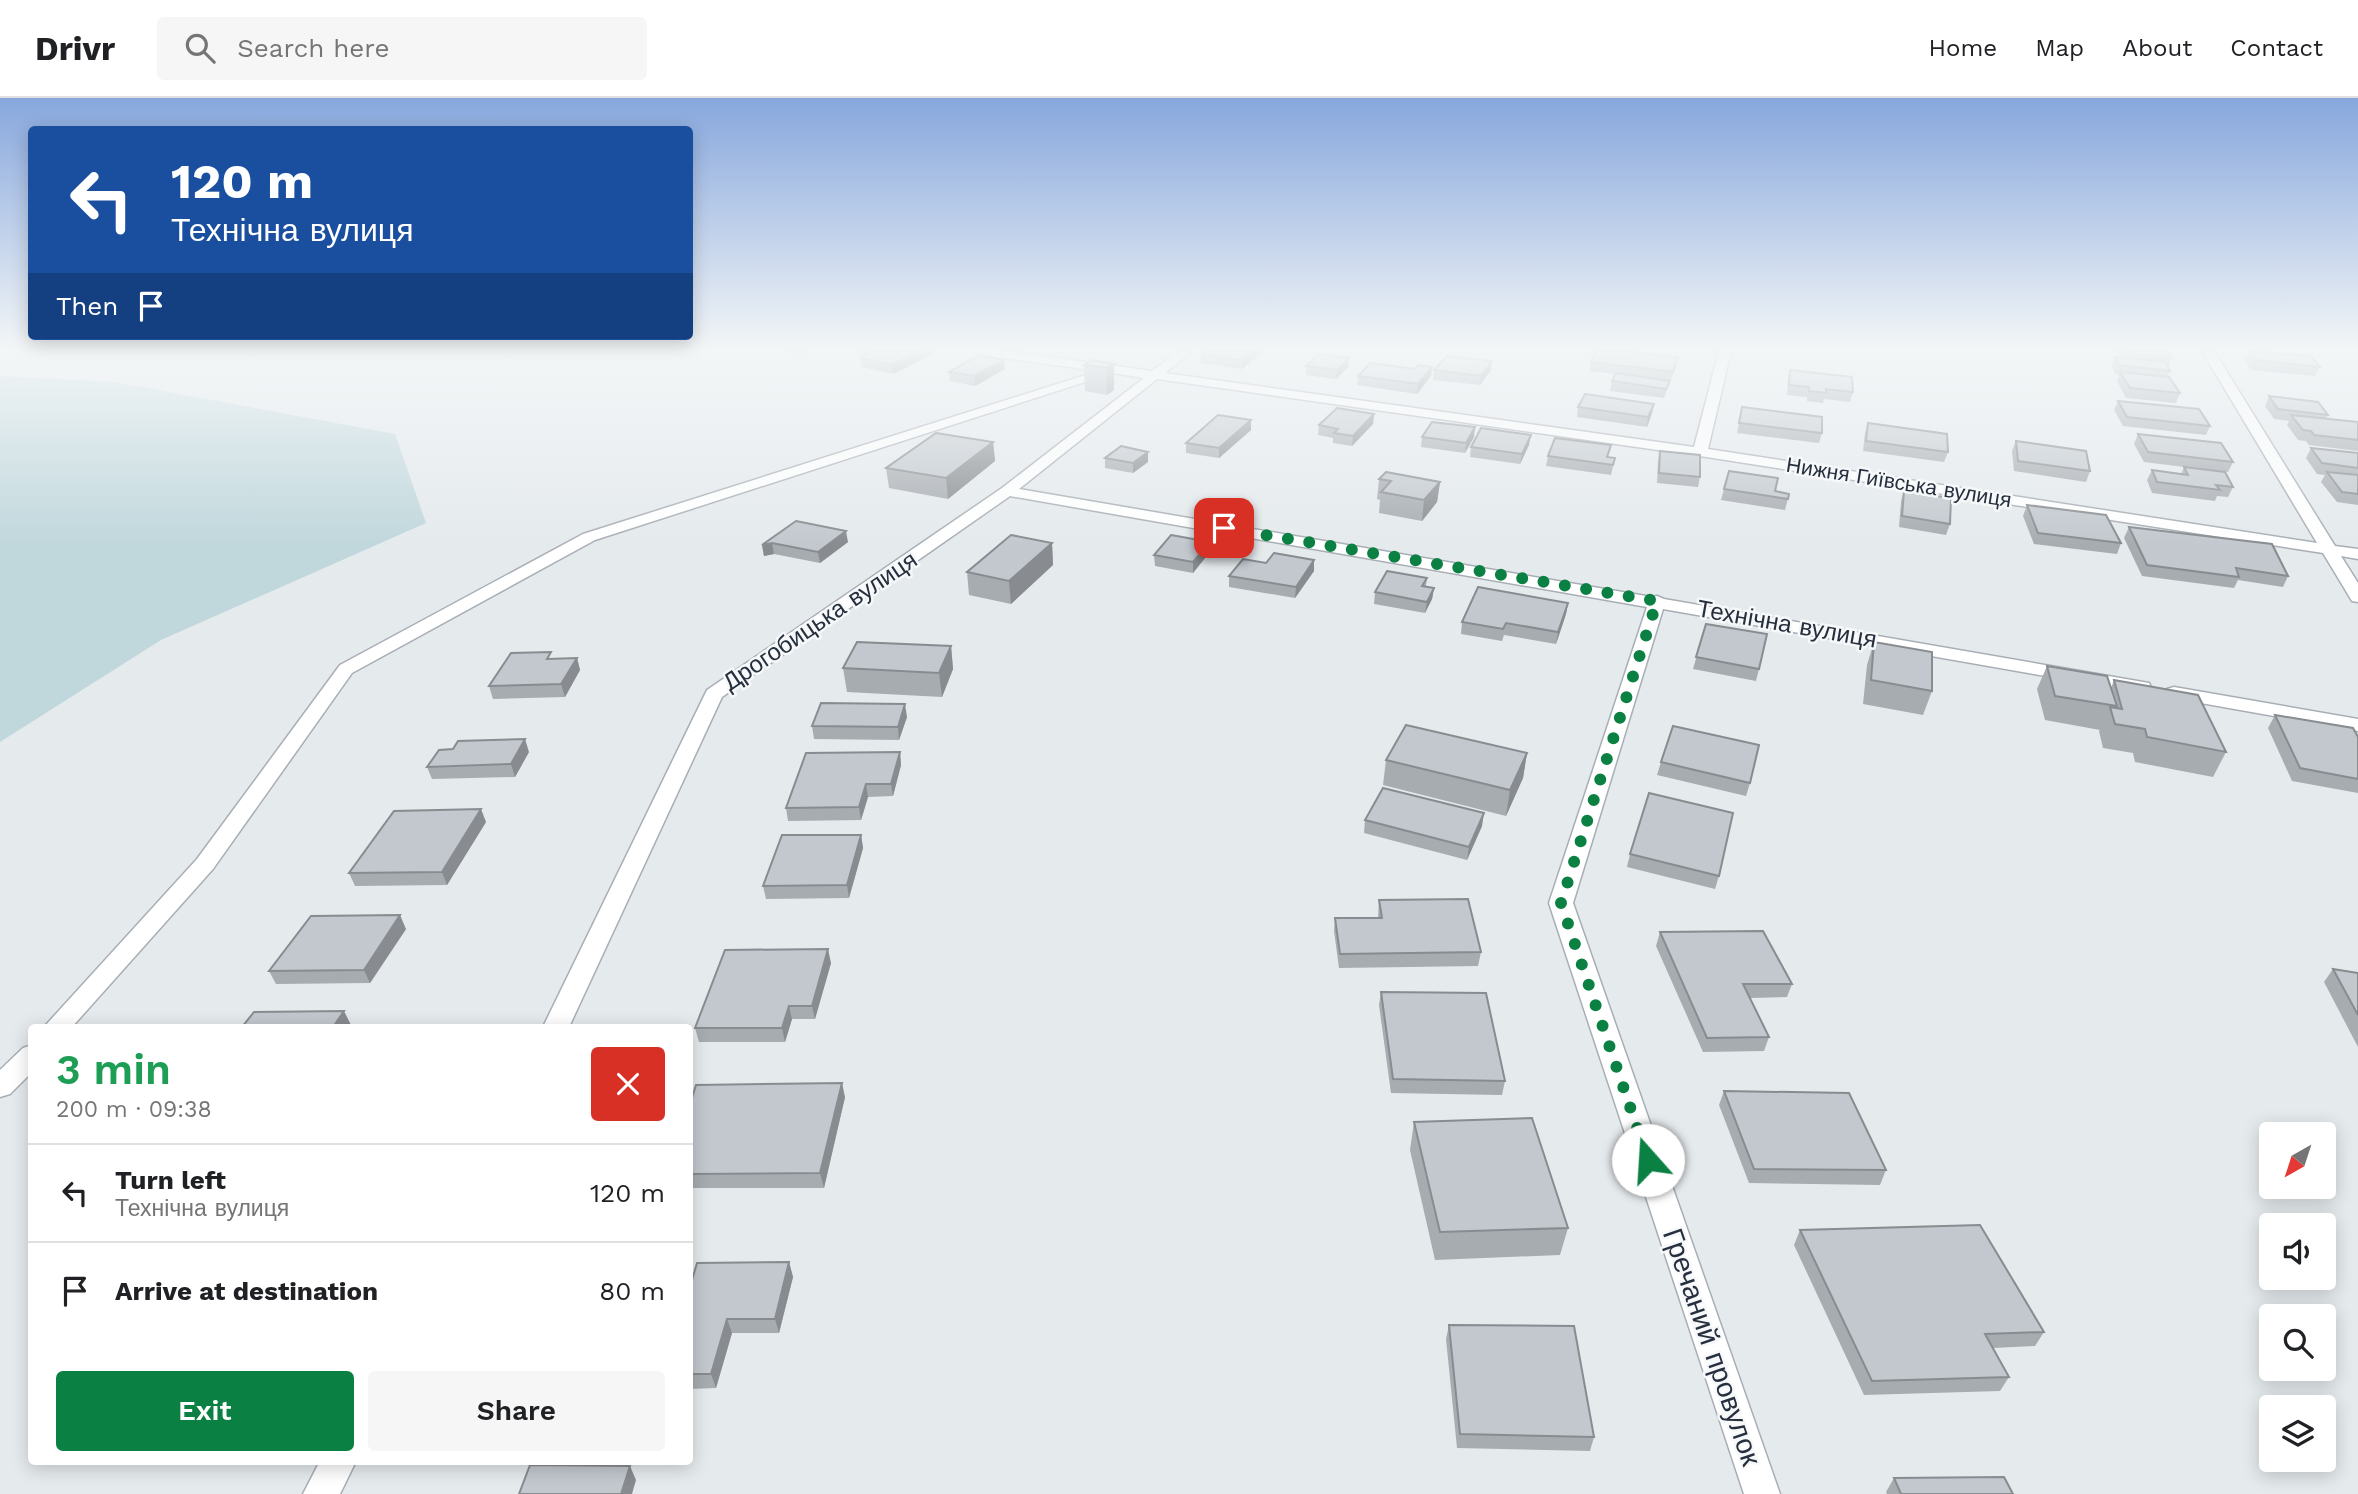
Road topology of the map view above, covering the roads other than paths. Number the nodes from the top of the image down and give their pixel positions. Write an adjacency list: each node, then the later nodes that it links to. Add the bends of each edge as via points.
1 (970, 416): 13 (street, via 589,537 346,669 205,864)
2 (1101, 416): 7 (street, Дрогобицька вулиця)
3 (1441, 416): 6 (street, Нижня Гиївська вулиця)
4 (1709, 416): 6 (street)
5 (2247, 416): 8 (street)
6 (1700, 452): 8 (street, Нижня Гиївська вулиця)
7 (1007, 491): 11 (street, Технічна вулиця); 14 (street, Дрогобицька вулиця, via 714,694)
8 (2327, 548): 9 (street, Нижня Гиївська вулиця); 10 (street)
9 (2358, 554)
10 (2358, 597)
11 (1657, 601): 12 (street, Технічна вулиця); 19 (street, Гречаний провулок, via 1561,903)
12 (2358, 725)
13 (60, 1024)
14 (557, 1024)
15 (28, 1059): 16 (street)
16 (0, 1087)
17 (336, 1465): 18 (street)
18 (321, 1494)
19 (1762, 1494)

